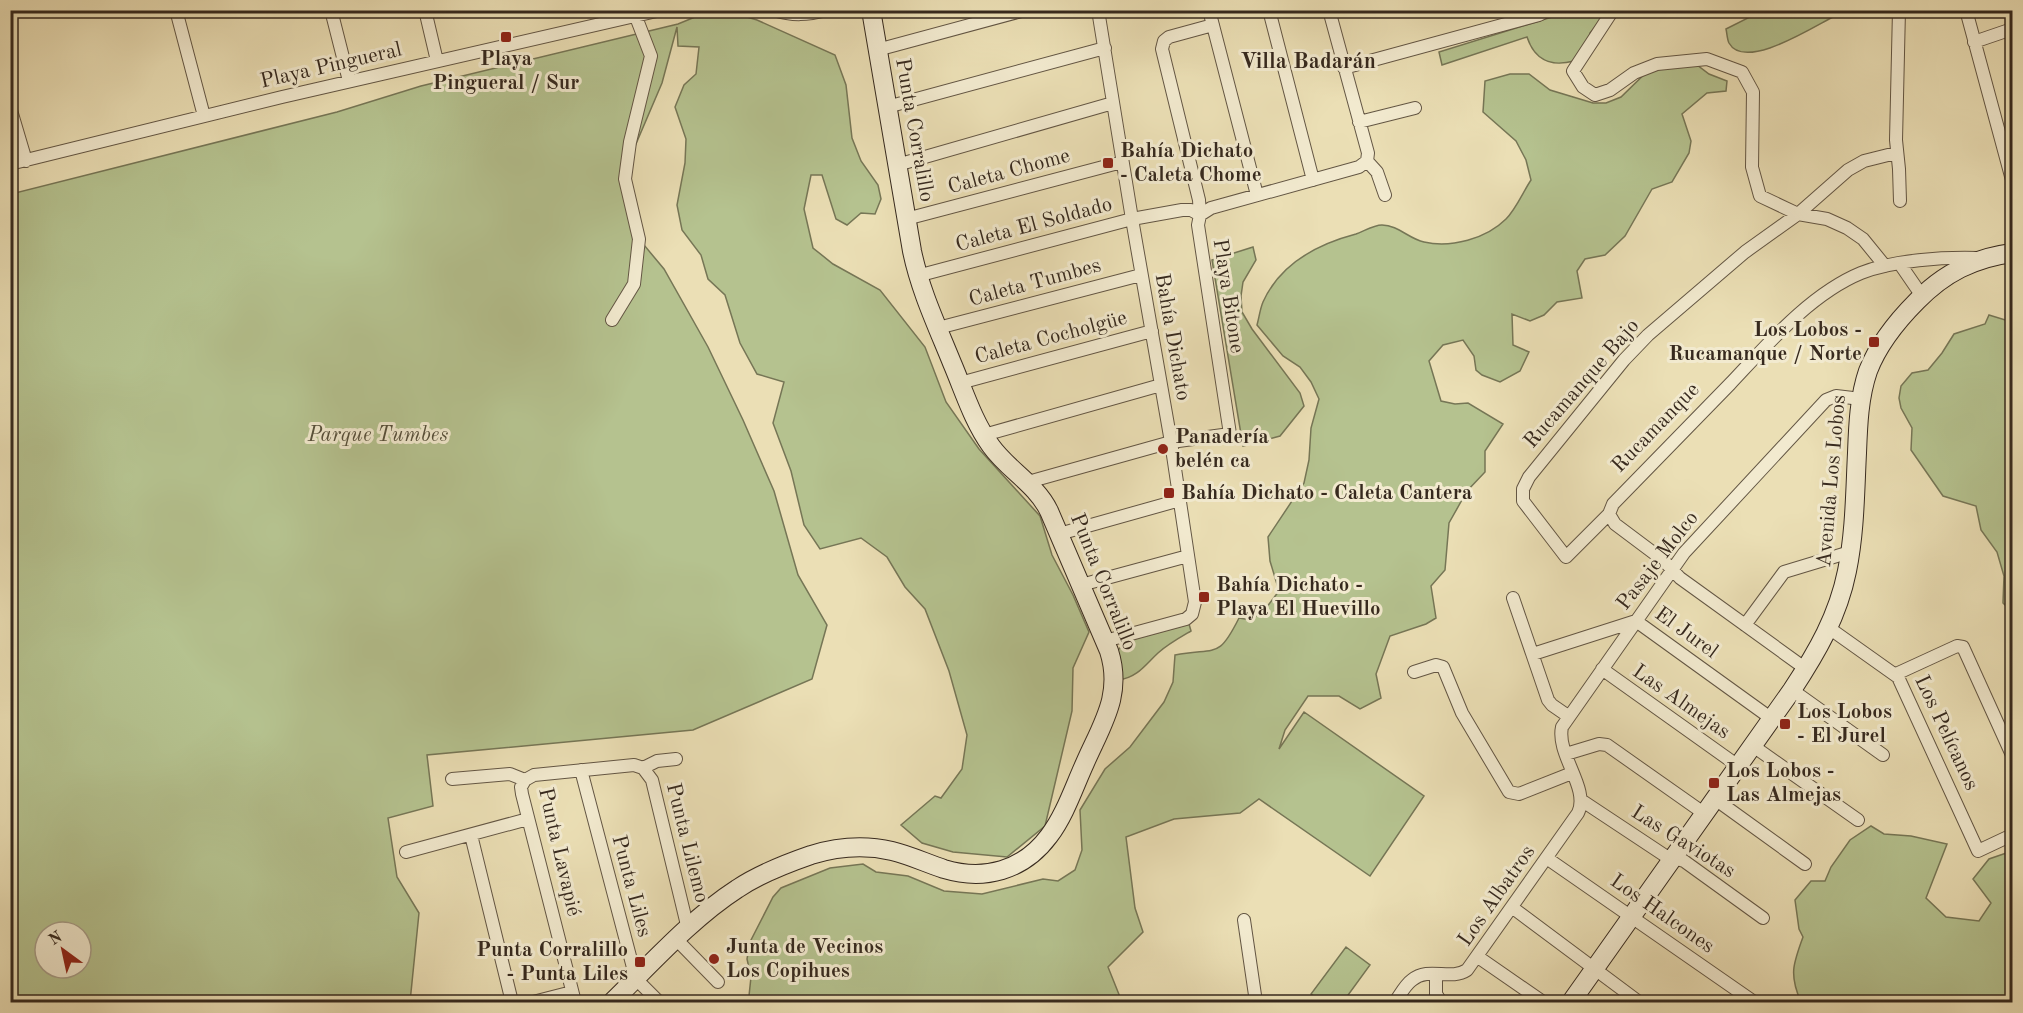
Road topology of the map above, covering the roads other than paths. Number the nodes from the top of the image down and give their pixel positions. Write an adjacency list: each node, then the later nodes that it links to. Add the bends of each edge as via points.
1 (176, 10): 30 (street)
2 (331, 10): 25 (street)
3 (425, 10): 23 (street)
4 (661, 10): 17 (street, Playa Pingueral)
5 (774, 10): 6 (street, via 808,15)
6 (827, 10)
7 (871, 10): 22 (street, Punta Corralillo)
8 (1025, 10): 22 (street)
9 (1098, 10): 21 (street, Bahía Dichato)
10 (1209, 10): 18 (street)
11 (1269, 10): 38 (street)
12 (1329, 10): 24 (street)
13 (1548, 10): 24 (street)
14 (1613, 10): 44 (street, via 1573,71 1582,87 1595,95 1657,64 1707,59 1742,72 1753,92 1752,167 1760,196)
15 (1899, 10): 32 (street)
16 (1966, 10): 20 (street)
17 (637, 14): 23 (street, Playa Pingueral); 54 (street, via 651,56 625,179 639,239 634,284)
18 (1213, 25): 40 (street); 43 (street, Playa Bitone, via 1169,37 1162,49)
19 (2013, 28): 20 (street)
20 (1974, 42): 39 (street)
21 (1105, 48): 26 (street, Bahía Dichato); 28 (street)
22 (878, 50): 28 (street, Punta Corralillo)
23 (437, 61): 25 (street, Playa Pingueral)
24 (1344, 68): 31 (street)
25 (349, 81): 30 (street, Playa Pingueral)
26 (1113, 103): 35 (street, Bahía Dichato); 37 (street)
27 (10, 107): 33 (street)
28 (887, 107): 37 (street, Punta Corralillo)
29 (1415, 108): 31 (street)
30 (204, 116): 33 (street, Playa Pingueral)
31 (1359, 122): 34 (street)
32 (1896, 153): 42 (street); 44 (street, via 1856,165)
33 (26, 161): 36 (street, Playa Pingueral)
34 (1367, 161): 38 (street, Caleta El Soldado, via 1359,167); 41 (street, via 1377,172)
35 (1122, 162): 45 (street, Caleta Chome); 46 (street, Bahía Dichato)
36 (10, 164)
37 (897, 165): 45 (street, Punta Corralillo)
38 (1313, 180): 40 (street, Caleta El Soldado)
39 (2013, 180)
40 (1257, 195): 43 (street, Caleta El Soldado, via 1211,207)
41 (1385, 195)
42 (1900, 201)
43 (1200, 214): 46 (street, Caleta El Soldado, via 1182,210); 61 (street, Playa Bitone, via 1198,225 1230,434)
44 (1798, 214): 50 (street, via 1827,219 1847,228 1863,239); 68 (street, Rucamanque Bajo, via 1745,252 1648,334 1529,477 1523,501)
45 (906, 219): 52 (street, Punta Corralillo)
46 (1132, 219): 51 (street, Bahía Dichato); 52 (street, Caleta El Soldado)
47 (2013, 253): 48 (street, Rucamanque)
48 (1982, 258): 49 (street, Rucamanque); 53 (street, Avenida Los Lobos, via 1952,272)
49 (1900, 264): 50 (street, Rucamanque); 53 (street)
50 (1885, 266): 64 (street, Rucamanque, via 1849,279 1792,321 1613,504)
51 (1141, 275): 55 (street, Caleta Tumbes); 56 (street, Bahía Dichato)
52 (917, 276): 55 (street, Punta Corralillo)
53 (1922, 296): 59 (street, Avenida Los Lobos, via 1880,346)
54 (612, 320)
55 (938, 328): 57 (street, Punta Corralillo)
56 (1152, 331): 57 (street, Caleta Cocholgüe); 58 (street, Bahía Dichato)
57 (960, 383): 60 (street, Punta Corralillo)
58 (1161, 385): 60 (street); 61 (street, Bahía Dichato)
59 (1861, 399): 66 (street, Avenida Los Lobos); 69 (street, Pasaje Molco, via 1836,396 1826,400)
60 (984, 435): 62 (street, Punta Corralillo, via 1005,462)
61 (1171, 442): 62 (street); 63 (street, Bahía Dichato)
62 (1028, 482): 65 (street, Punta Corralillo, via 1045,502)
63 (1180, 500): 65 (street); 67 (street, Bahía Dichato)
64 (1609, 514): 68 (street, Rucamanque); 69 (street, via 1615,524)
65 (1059, 534): 70 (street, Punta Corralillo)
66 (1850, 552): 73 (street, via 1784,572); 74 (street, Avenida Los Lobos)
67 (1188, 556): 70 (street); 75 (street, Bahía Dichato, via 1195,602 1190,617)
68 (1566, 557)
69 (1672, 570): 72 (street, Pasaje Molco); 73 (street)
70 (1081, 585): 75 (street, Punta Corralillo)
71 (1513, 598): 76 (street)
72 (1636, 621): 76 (street, El Jurel); 77 (street, Pasaje Molco); 83 (street, El Jurel)
73 (1744, 625): 78 (street)
74 (1829, 628): 78 (street, Avenida Los Lobos); 80 (street, Los Pelícanos)
75 (1105, 641): 109 (street, Punta Corralillo, via 1114,671 1112,700 1062,814 1050,835 1027,859 1000,872 976,874 953,871 879,848 822,852 780,867 737,889)
76 (1533, 654): 82 (street, via 1548,700)
77 (1602, 669): 82 (street, Pasaje Molco); 89 (street, Las Almejas)
78 (1806, 669): 81 (street, Avenida Los Lobos)
79 (1414, 672): 92 (street, via 1436,665 1443,667 1462,713 1509,792 1519,794)
80 (1896, 674): 87 (street, via 1961,645); 100 (street, Los Pelícanos, via 1978,850)
81 (1792, 690): 83 (street, Avenida Los Lobos); 86 (street)
82 (1568, 716): 85 (street, Pasaje Molco, via 1561,732)
83 (1772, 718): 84 (street, Avenida Los Lobos)
84 (1753, 746): 89 (street, Avenida Los Lobos); 98 (street, Las Almejas)
85 (1566, 754): 92 (street, Pasaje Molco); 96 (street, via 1607,745)
86 (1883, 755)
87 (2013, 755)
88 (676, 759): 90 (street, via 657,761)
89 (1738, 766): 96 (street, Avenida Los Lobos)
90 (643, 768): 91 (street, via 634,765); 109 (street, Punta Lilemo, via 652,780)
91 (581, 770): 94 (street, via 534,775); 113 (street, Punta Liles)
92 (1572, 773): 95 (street, Pasaje Molco)
93 (452, 780): 94 (street, via 510,774)
94 (525, 780): 97 (street, Punta Lavapié, via 521,790)
95 (1581, 801): 102 (street, Las Gaviotas); 103 (street, Los Albatros, via 1578,813)
96 (1710, 807): 102 (street, Avenida Los Lobos); 104 (street)
97 (528, 819): 99 (street); 115 (street, Punta Lavapié)
98 (1858, 820)
99 (471, 835): 101 (street); 116 (street)
100 (2013, 835)
101 (406, 852)
102 (1673, 858): 106 (street, Avenida Los Lobos); 107 (street, Las Gaviotas, via 1684,861)
103 (1548, 859): 105 (street, Los Albatros); 106 (street, Los Halcones)
104 (1805, 864)
105 (1513, 908): 110 (street, Los Albatros); 111 (street)
106 (1632, 918): 111 (street, Avenida Los Lobos); 126 (street, Los Halcones)
107 (1763, 918)
108 (1244, 920): 120 (street)
109 (683, 935): 113 (street, Punta Corralillo); 114 (street)
110 (1479, 957): 112 (street, Los Albatros, via 1462,974); 123 (street)
111 (1595, 969): 124 (street, Avenida Los Lobos); 125 (street)
112 (1437, 974): 121 (street, Los Albatros, via 1414,978); 122 (street, via 1436,994)
113 (636, 979): 118 (street, Punta Corralillo); 119 (street)
114 (718, 982)
115 (574, 997): 117 (street)
116 (512, 1002)
117 (533, 1002)
118 (612, 1002)
119 (659, 1002)
120 (1256, 1002)
121 (1395, 1002)
122 (1441, 1002)
123 (1543, 1002)
124 (1571, 1002)
125 (1639, 1002)
126 (1754, 1002)

